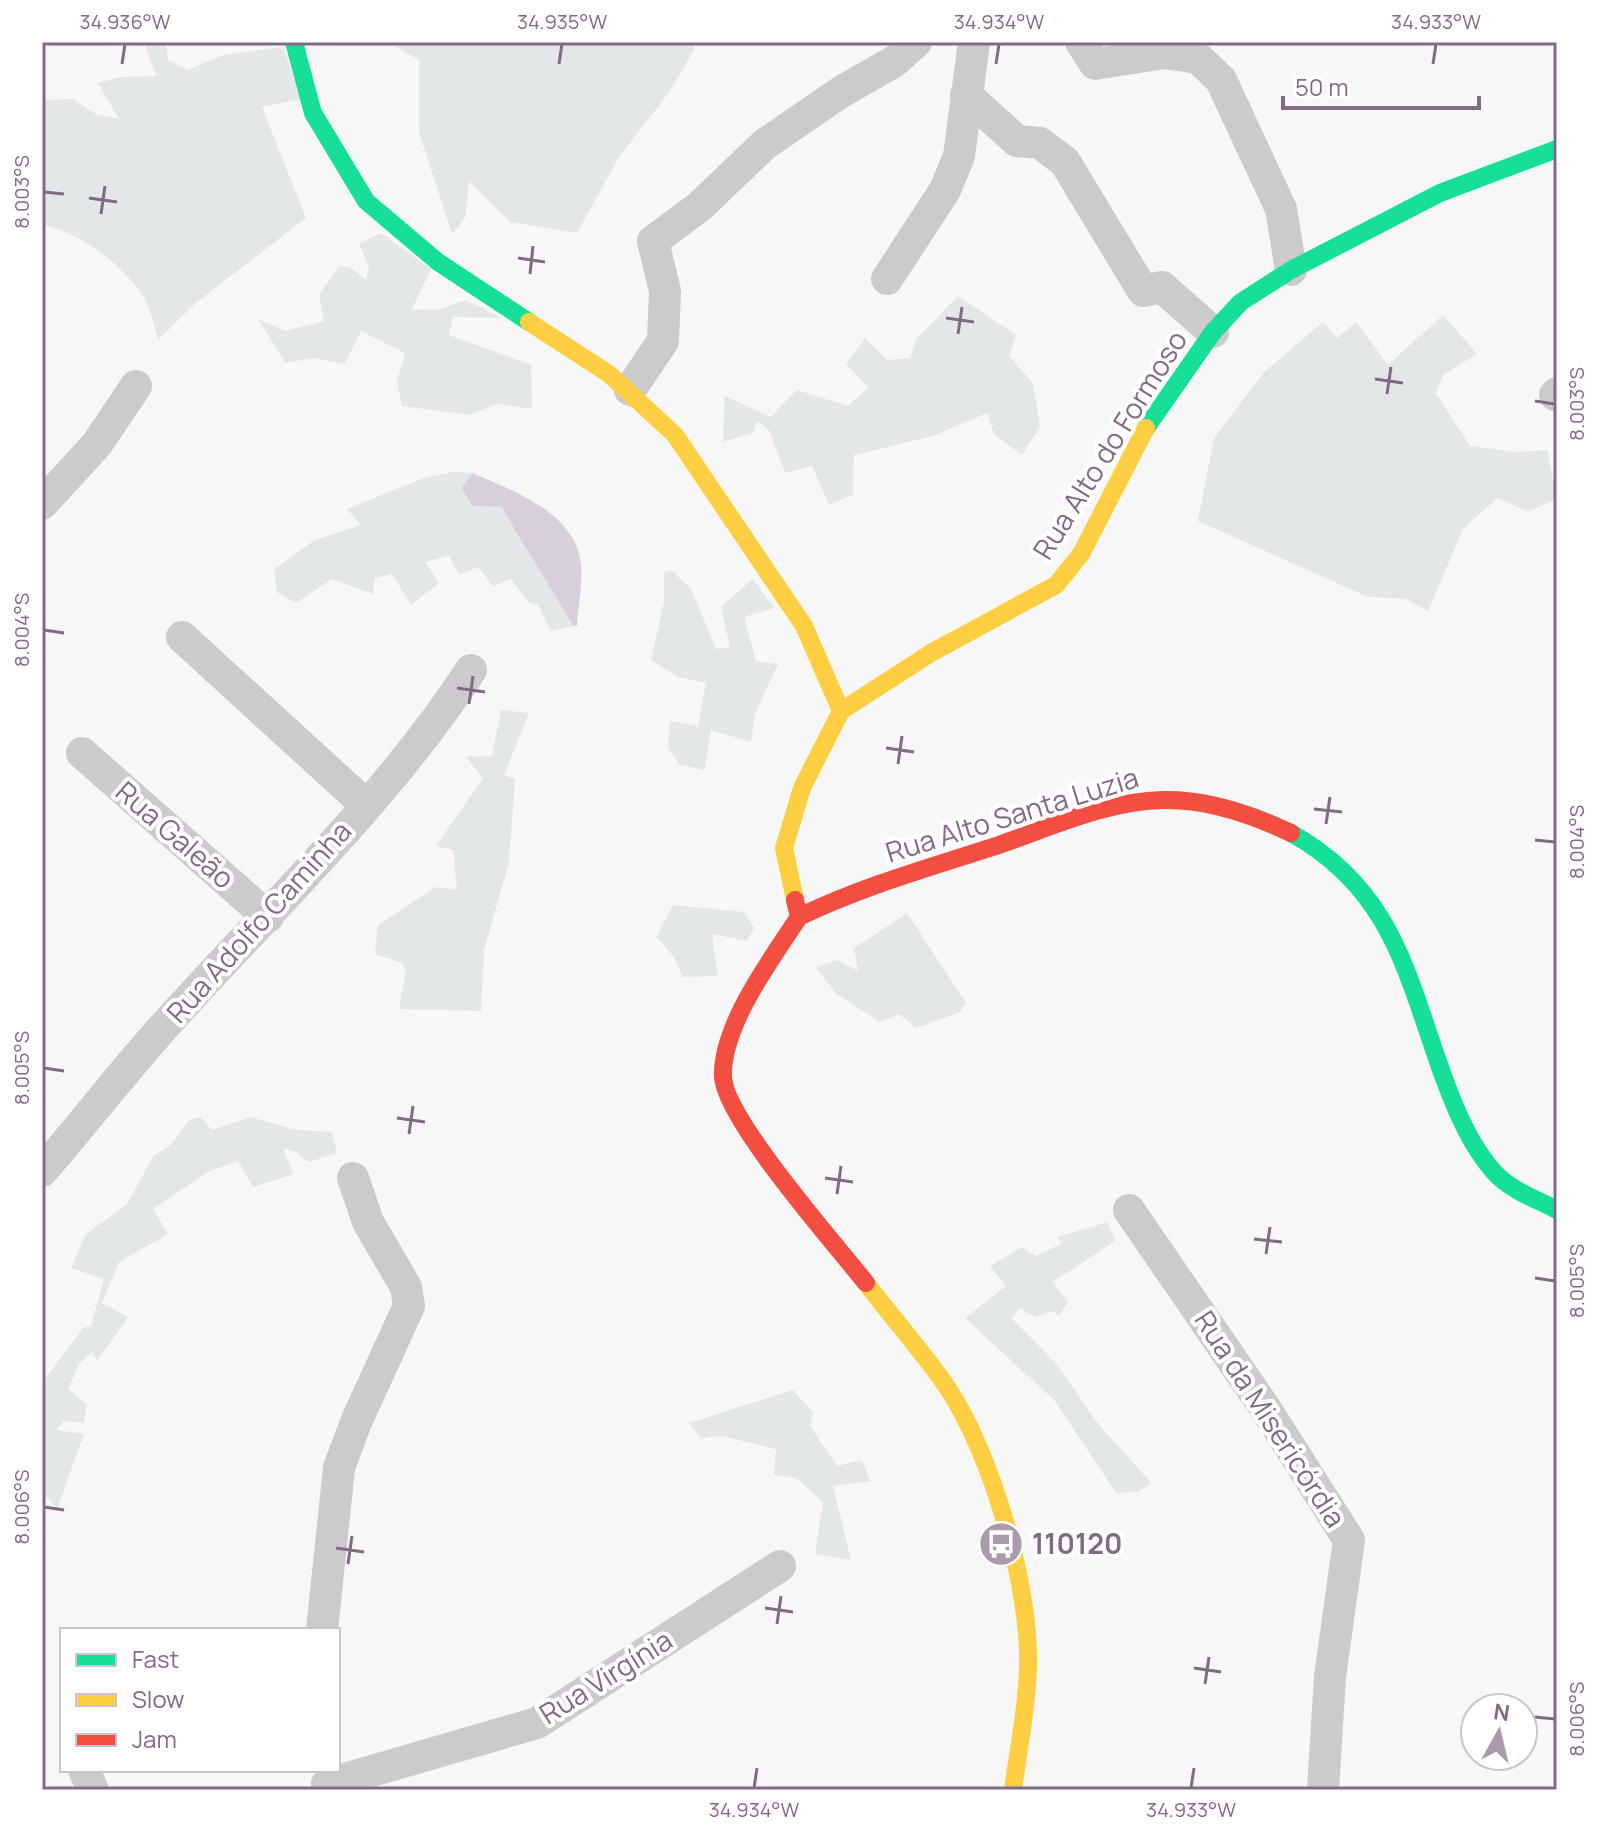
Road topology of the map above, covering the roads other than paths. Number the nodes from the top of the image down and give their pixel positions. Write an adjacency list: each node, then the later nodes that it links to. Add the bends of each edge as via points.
1 (294, 42): 11 (street, via 313,113 366,201 438,262)
2 (916, 42): 11 (street, via 765,144 699,207 653,241 665,291 663,341)
3 (974, 42): 5 (street)
4 (1081, 42): 7 (street, via 1095,64 1164,53 1198,58 1221,80 1281,209)
5 (966, 95): 8 (street, via 959,156 945,190); 9 (street, via 1017,141 1040,143 1065,162 1143,291 1162,287)
6 (1557, 149): 7 (street, Rua Alto do Formoso, via 1440,193)
7 (1291, 270): 9 (street, Rua Alto do Formoso, via 1241,302)
8 (887, 279)
9 (1213, 332): 15 (street, Rua Alto do Formoso, via 1152,418 1081,554 1056,585 931,653)
10 (136, 386): 12 (street, via 97,444)
11 (630, 390): 15 (street, via 675,435 781,589 804,626)
12 (42, 504)
13 (182, 637): 17 (street)
14 (471, 670): 17 (street, Rua Adolfo Caminha, via 430,733)
15 (841, 711): 19 (street, via 802,788 784,848)
16 (82, 753): 18 (street, Rua Galeão)
17 (366, 805): 18 (street, Rua Adolfo Caminha)
18 (268, 917): 20 (street, Rua Adolfo Caminha)
19 (799, 917): 23 (street, Rua Alto Santa Luzia, via 901,877 1137,803 1194,802 1262,819 1323,850 1375,903 1400,949 1455,1101 1486,1162 1497,1175); 27 (street, via 742,1014 723,1074 727,1094 740,1122 946,1386 978,1445 1008,1534 1026,1627 1028,1669)
20 (44, 1163)
21 (353, 1178): 25 (street, via 368,1222 406,1287 409,1306 339,1468)
22 (1129, 1210): 28 (street, Rua da Misericórdia, via 1349,1540 1330,1677)
23 (1557, 1210)
24 (780, 1566): 26 (street, Rua Virgínia, via 537,1723)
25 (322, 1628)
26 (327, 1781)
27 (1013, 1790)
28 (1323, 1790)

